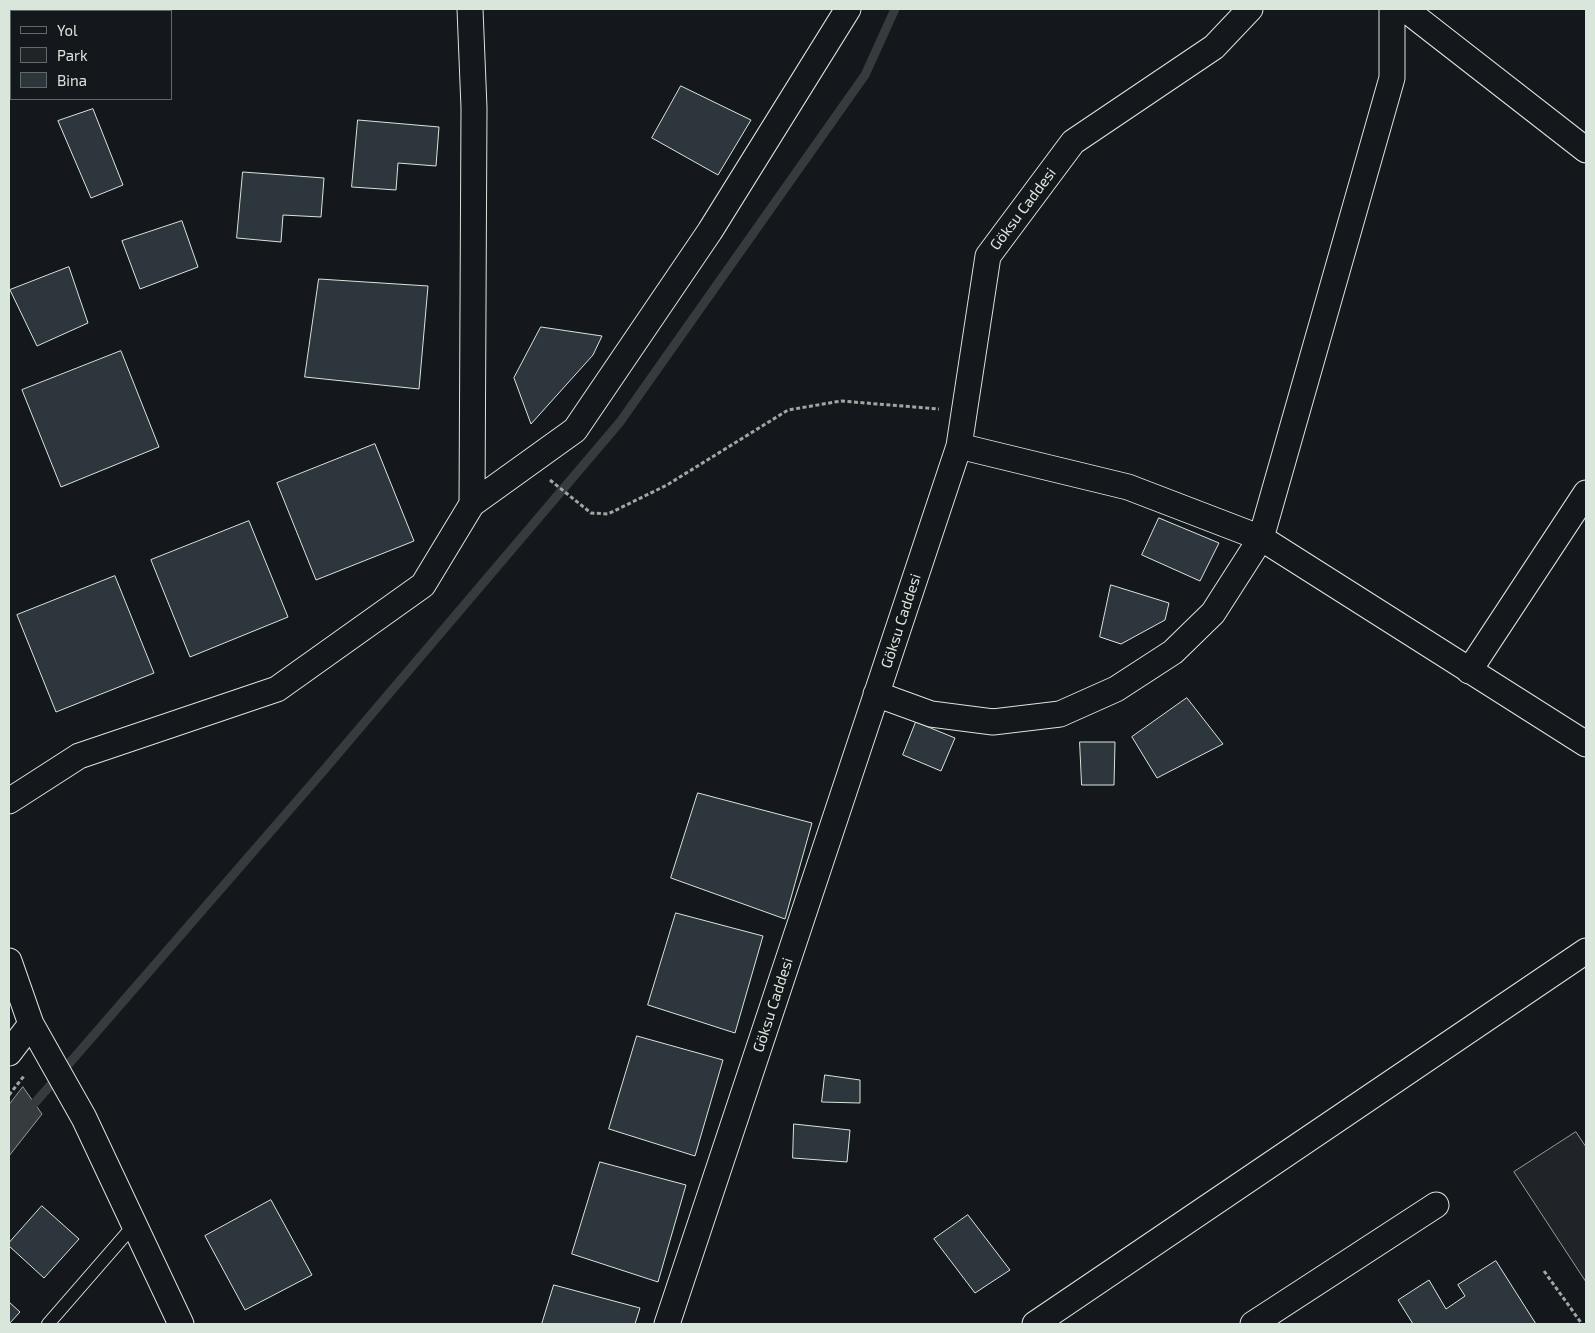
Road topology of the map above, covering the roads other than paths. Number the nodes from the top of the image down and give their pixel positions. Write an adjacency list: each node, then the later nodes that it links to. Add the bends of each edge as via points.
1 (470, 9): 9 (street, via 474,108)
2 (848, 9): 9 (street, via 710,230 575,430)
3 (1250, 9): 7 (street, Göksu Caddesi, via 1214,46 1073,142 988,256)
4 (1392, 9): 10 (street, via 1392,78)
5 (1405, 9): 6 (street)
6 (1586, 150)
7 (959, 446): 10 (street, via 1128,487); 12 (street, Göksu Caddesi)
8 (1586, 493): 11 (street)
9 (472, 504): 14 (street, via 423,586 277,689 79,756)
10 (1261, 538): 11 (street); 12 (street, via 1213,613 1173,652 1116,689 1060,714 993,722 930,714)
11 (1468, 671): 13 (street)
12 (876, 694): 23 (street, Göksu Caddesi)
13 (1586, 744)
14 (9, 801)
15 (1586, 951): 24 (street)
16 (9, 961): 17 (street)
17 (31, 1024): 18 (street); 20 (street, via 84,1118)
18 (9, 1053)
19 (1436, 1205): 25 (street)
20 (134, 1225): 21 (lane); 22 (street)
21 (48, 1324)
22 (181, 1324)
23 (667, 1324)
24 (1035, 1324)
25 (1253, 1324)

